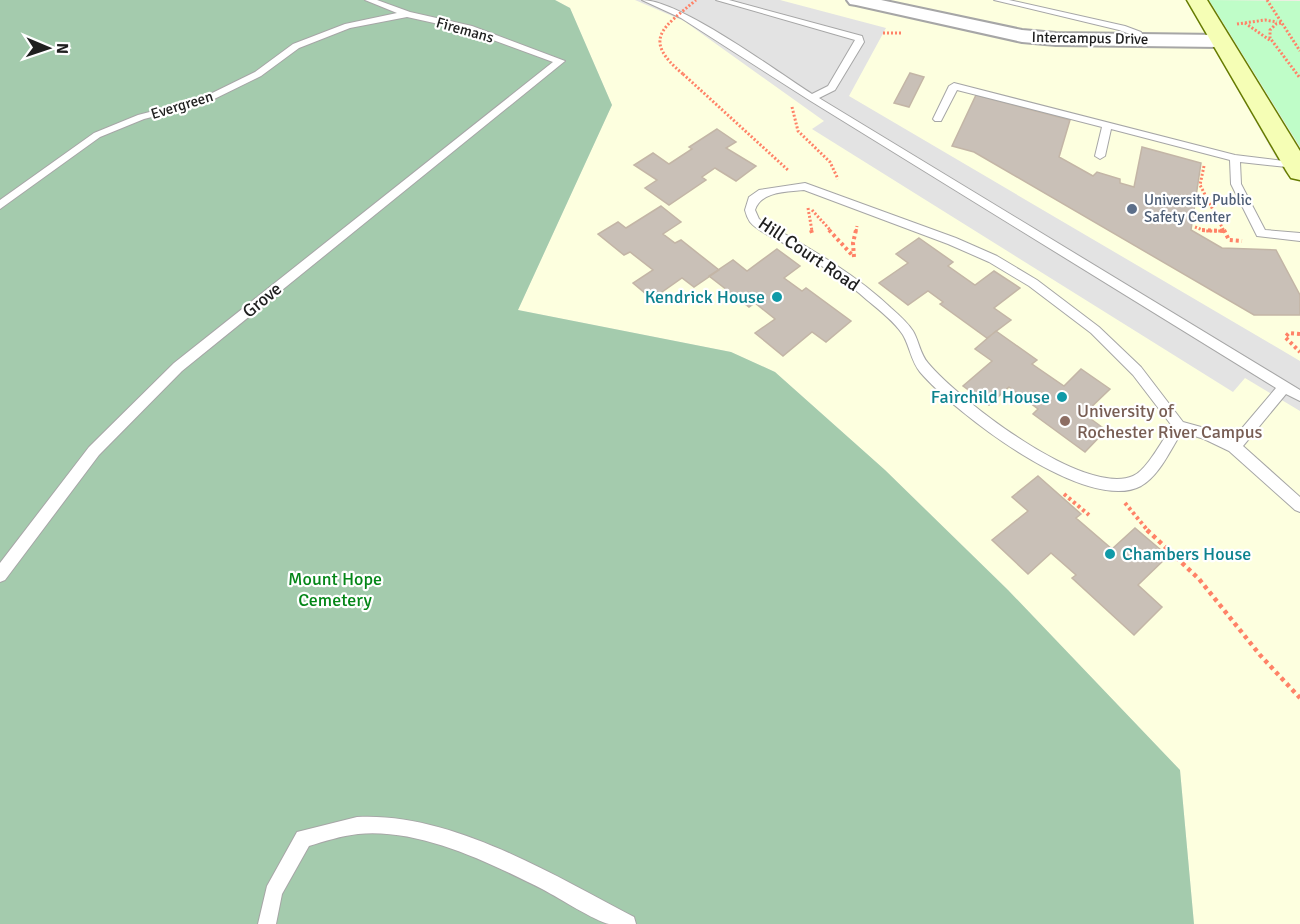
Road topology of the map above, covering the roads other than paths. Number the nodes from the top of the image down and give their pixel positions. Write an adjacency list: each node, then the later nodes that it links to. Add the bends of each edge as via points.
1 (369, 0): 7 (lane, Firemans)
2 (646, 0): 11 (lane, via 684,16)
3 (720, 0): 11 (lane, via 859,38 832,88)
4 (856, 0): 9 (street, Intercampus Drive, via 1022,36)
5 (998, 0): 9 (lane, via 1122,28)
6 (1197, 0): 8 (street)
7 (407, 14): 10 (lane, Firemans, via 469,28); 17 (lane, Evergreen, via 348,26 296,46 258,74 203,101 141,117 97,135)
8 (1227, 33): 9 (street, Intercampus Drive); 16 (street)
9 (1142, 39)
10 (560, 62): 24 (lane, Grove, via 178,367 93,451)
11 (812, 98): 19 (lane)
12 (938, 119): 13 (lane, via 954,86)
13 (1107, 126): 14 (lane); 15 (lane)
14 (1100, 156)
15 (1235, 158): 16 (lane); 18 (lane, via 1236,184 1261,233)
16 (1298, 168)
17 (0, 205)
18 (1300, 237)
19 (1284, 387): 20 (lane); 22 (lane)
20 (1300, 396)
21 (1179, 426): 21 (lane, Hill Court Road, via 1143,378 1095,330 1048,293 993,260 805,186 763,193 753,200 750,210 755,221 808,251 885,309 908,333 924,368 998,432 1027,451 1089,482 1129,485 1145,474); 22 (lane)
22 (1234, 447): 23 (lane)
23 (1300, 507)
24 (0, 575)
25 (267, 924): 26 (lane, via 273,892 303,838 364,825 409,829 469,847)
26 (627, 924)

